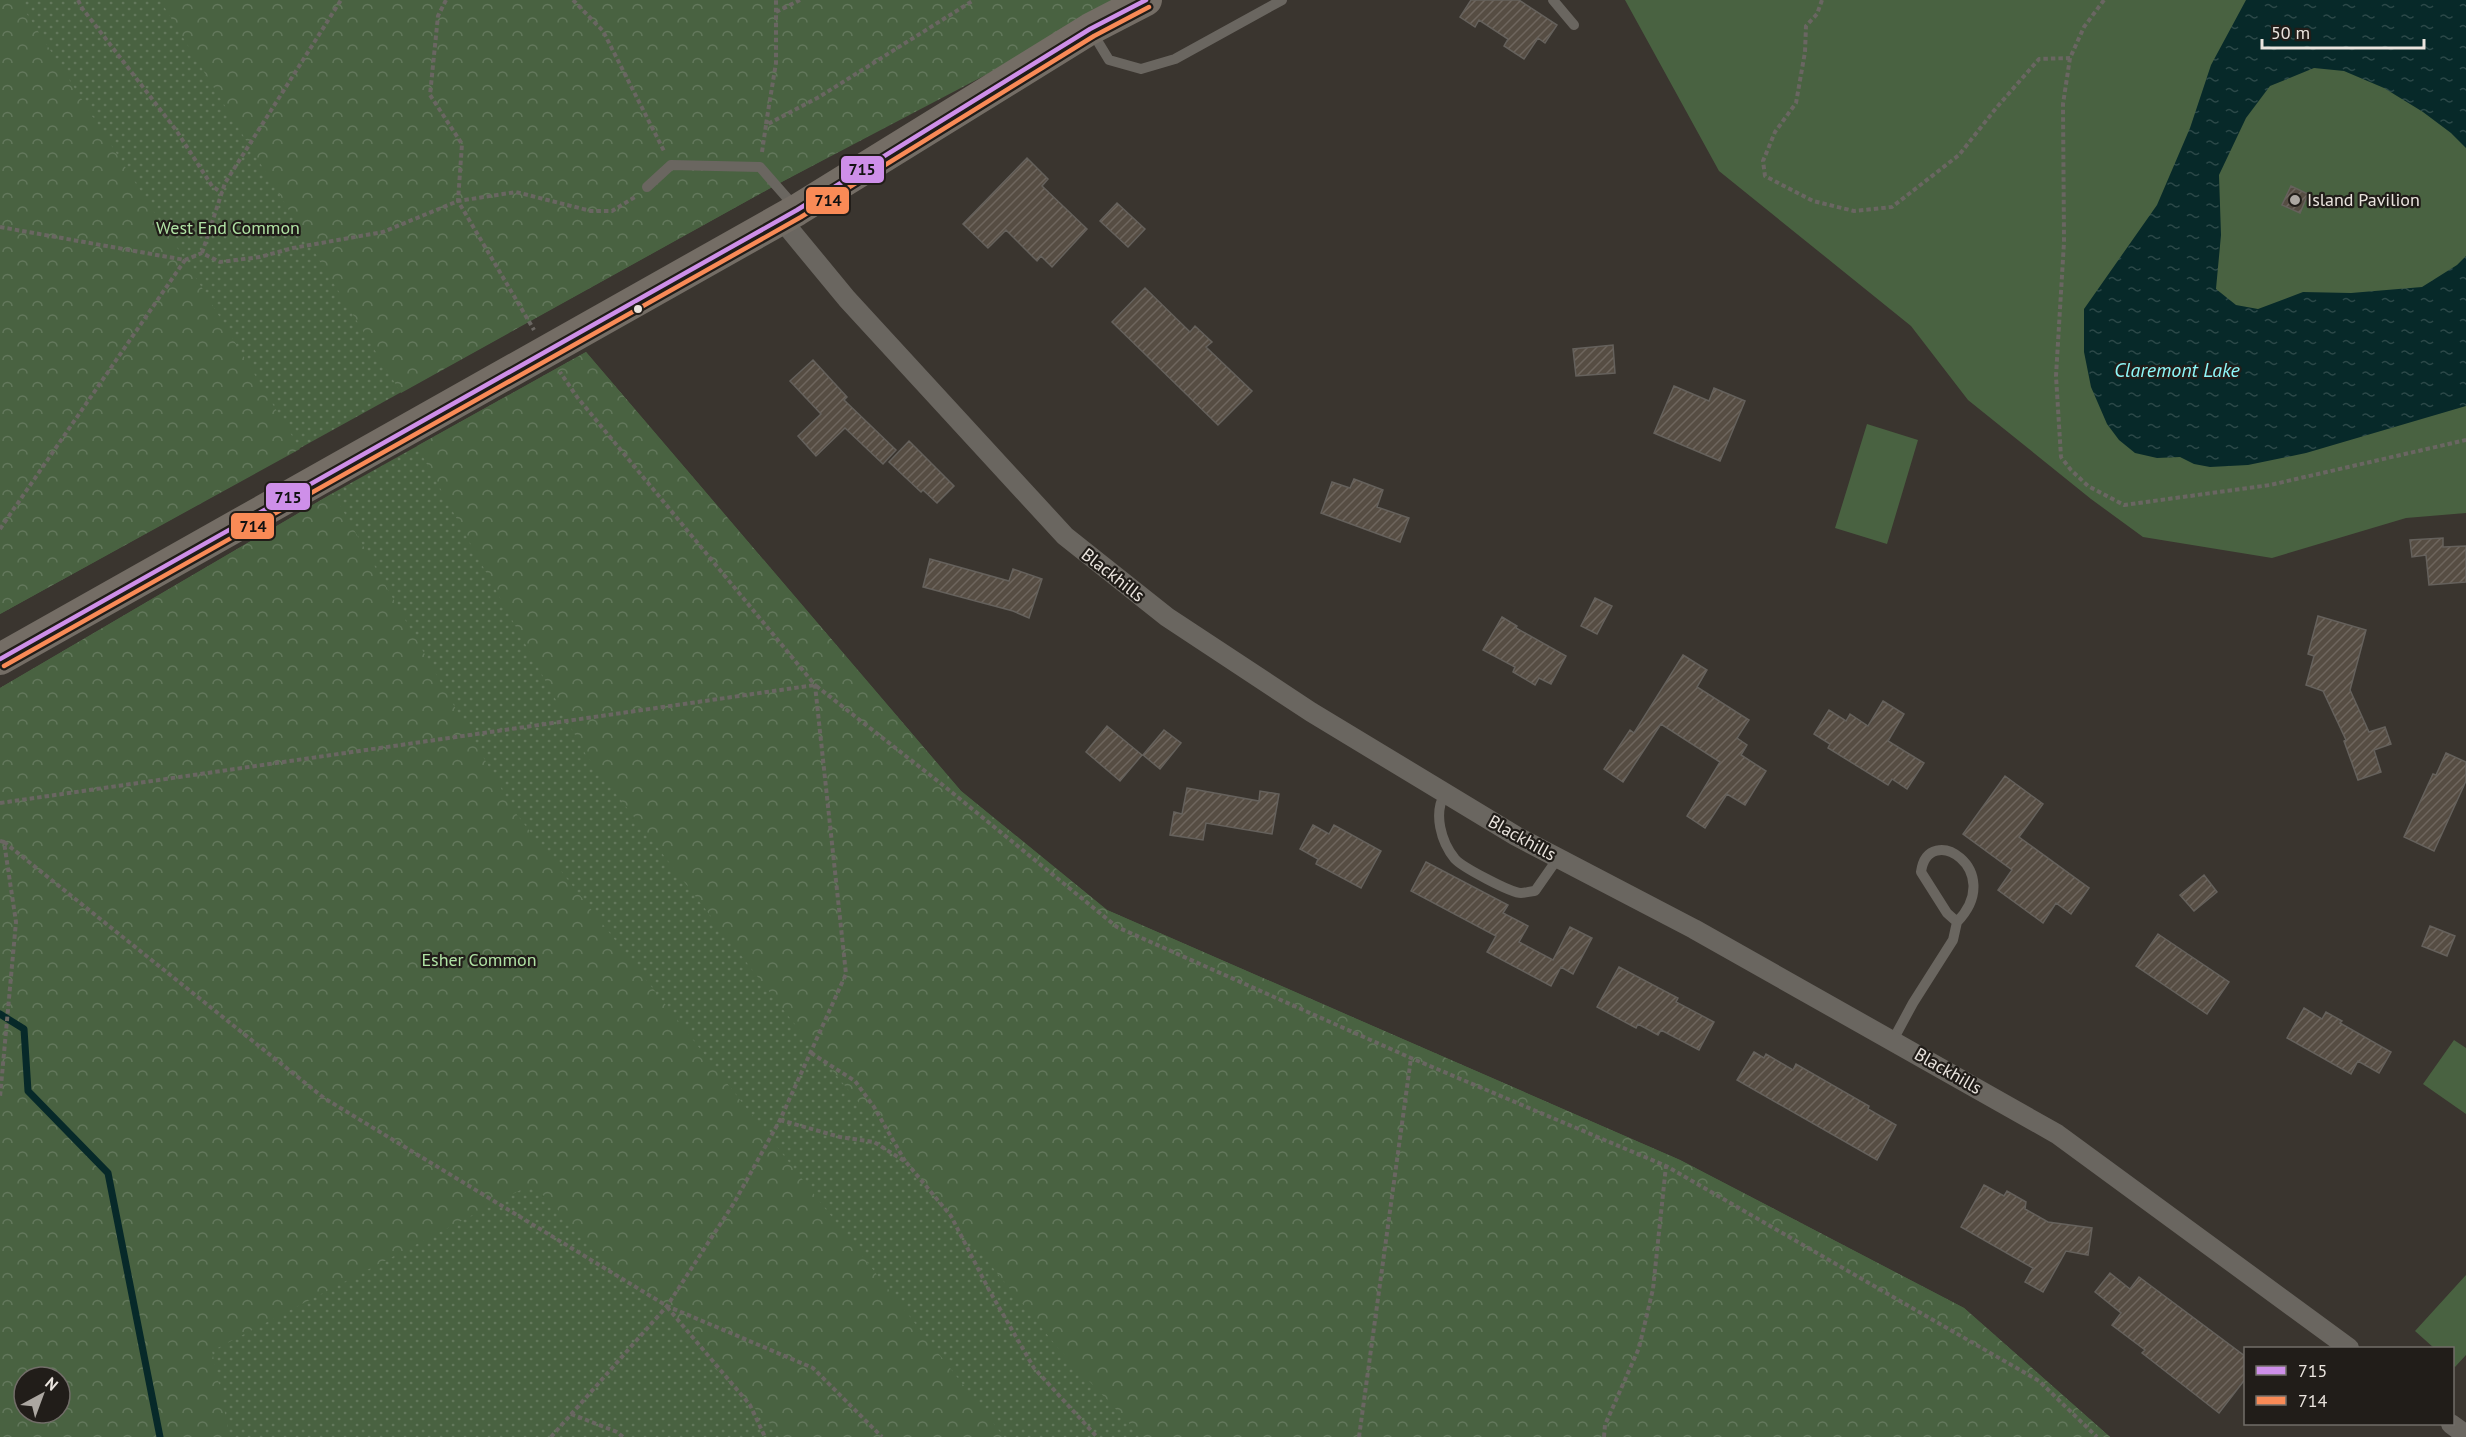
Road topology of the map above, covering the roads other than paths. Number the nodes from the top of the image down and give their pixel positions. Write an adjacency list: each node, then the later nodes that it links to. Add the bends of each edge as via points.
1 (1146, 0): 5 (main road)
2 (1282, 0): 5 (lane, via 1175,59 1140,69 1109,60)
3 (1553, 0): 4 (lane)
4 (1574, 25)
5 (1090, 29): 7 (main road)
6 (647, 187): 7 (lane, via 671,165 760,167)
7 (789, 214): 8 (main road); 9 (street, Blackhills, via 847,299 1065,536 1223,656)
8 (0, 659)
9 (1445, 794): 10 (street, Blackhills); 10 (lane, via 1440,802 1441,830 1457,861 1520,894 1535,891)
10 (1558, 858): 12 (street, Blackhills)
11 (1957, 922): 11 (lane, via 1947,913 1922,872 1927,856 1934,851 1952,852 1970,871 1974,896); 12 (lane, via 1953,940)
12 (1893, 1040): 13 (street, Blackhills, via 2057,1134)
13 (2348, 1347)
14 (2452, 1425): 15 (street)
15 (2466, 1435)

